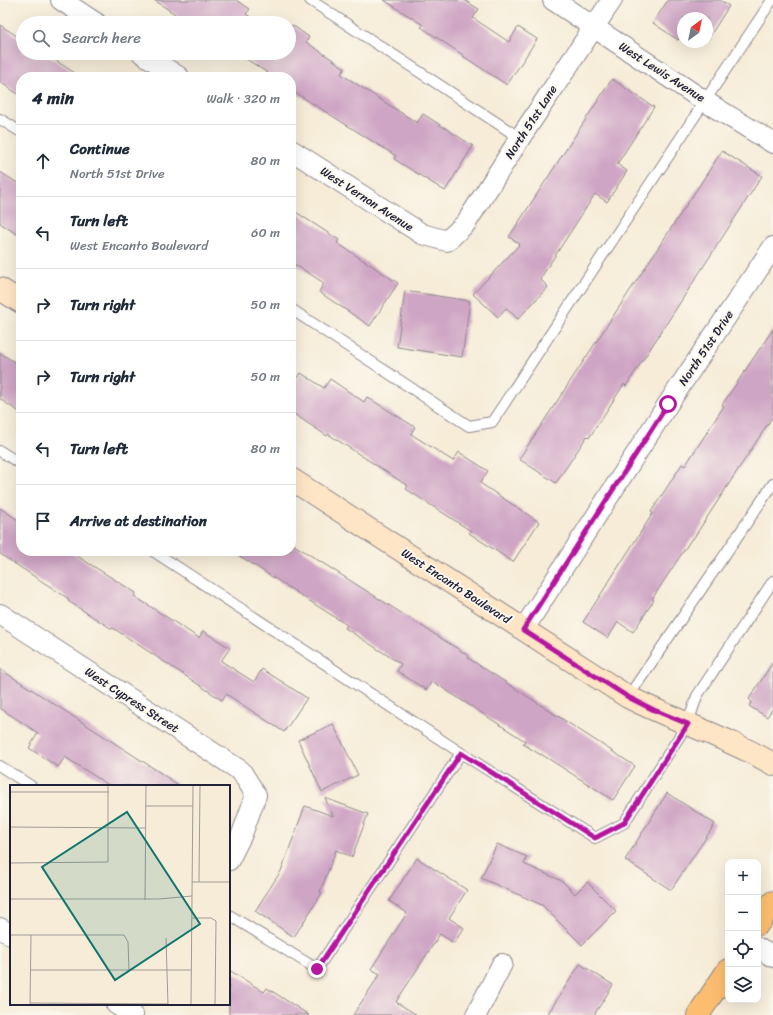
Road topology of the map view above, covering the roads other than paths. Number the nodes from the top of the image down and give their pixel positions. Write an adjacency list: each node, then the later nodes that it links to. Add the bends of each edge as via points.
1 (61, 0): 6 (street)
2 (310, 0): 13 (lane)
3 (552, 0): 7 (street, West Lewis Avenue)
4 (612, 0): 7 (street, North 51st Lane)
5 (772, 0): 10 (lane)
6 (85, 16)
7 (594, 27): 10 (street, West Lewis Avenue); 13 (street, North 51st Lane)
8 (153, 60): 9 (street)
9 (171, 72)
10 (706, 102): 14 (street, West Lewis Avenue); 20 (lane, via 492,422 469,426)
11 (0, 119): 12 (lane)
12 (16, 129)
13 (520, 138): 16 (street, North 51st Lane, via 466,223)
14 (773, 143)
15 (296, 153): 16 (street, West Vernon Avenue, via 422,234)
16 (447, 241)
17 (773, 247): 28 (street, North 51st Drive, via 668,404)
18 (0, 289): 19 (street)
19 (16, 299)
20 (296, 312)
21 (0, 451): 22 (lane)
22 (16, 461)
23 (296, 482): 28 (street, West Encanto Boulevard)
24 (773, 484): 29 (lane)
25 (161, 556): 31 (lane)
26 (773, 581): 30 (lane, via 697,696)
27 (0, 614): 35 (street, West Cypress Street, via 241,771 256,795)
28 (523, 630): 29 (street, West Encanto Boulevard)
29 (628, 697): 30 (street, West Encanto Boulevard)
30 (688, 724): 31 (lane, via 624,823 595,838); 32 (street, West Encanto Boulevard)
31 (461, 753): 37 (lane, via 317,969)
32 (773, 764)
33 (0, 766): 34 (lane)
34 (28, 785)
35 (230, 858)
36 (773, 902): 38 (main road)
37 (230, 916)
38 (761, 920)
39 (0, 928): 40 (street)
40 (10, 934)
41 (761, 950): 42 (street)
42 (773, 957)
43 (502, 964): 48 (street)
44 (725, 974): 49 (main road)
45 (118, 1005): 47 (street)
46 (140, 1005): 47 (street)
47 (134, 1015)
48 (476, 1015)
49 (698, 1015)

